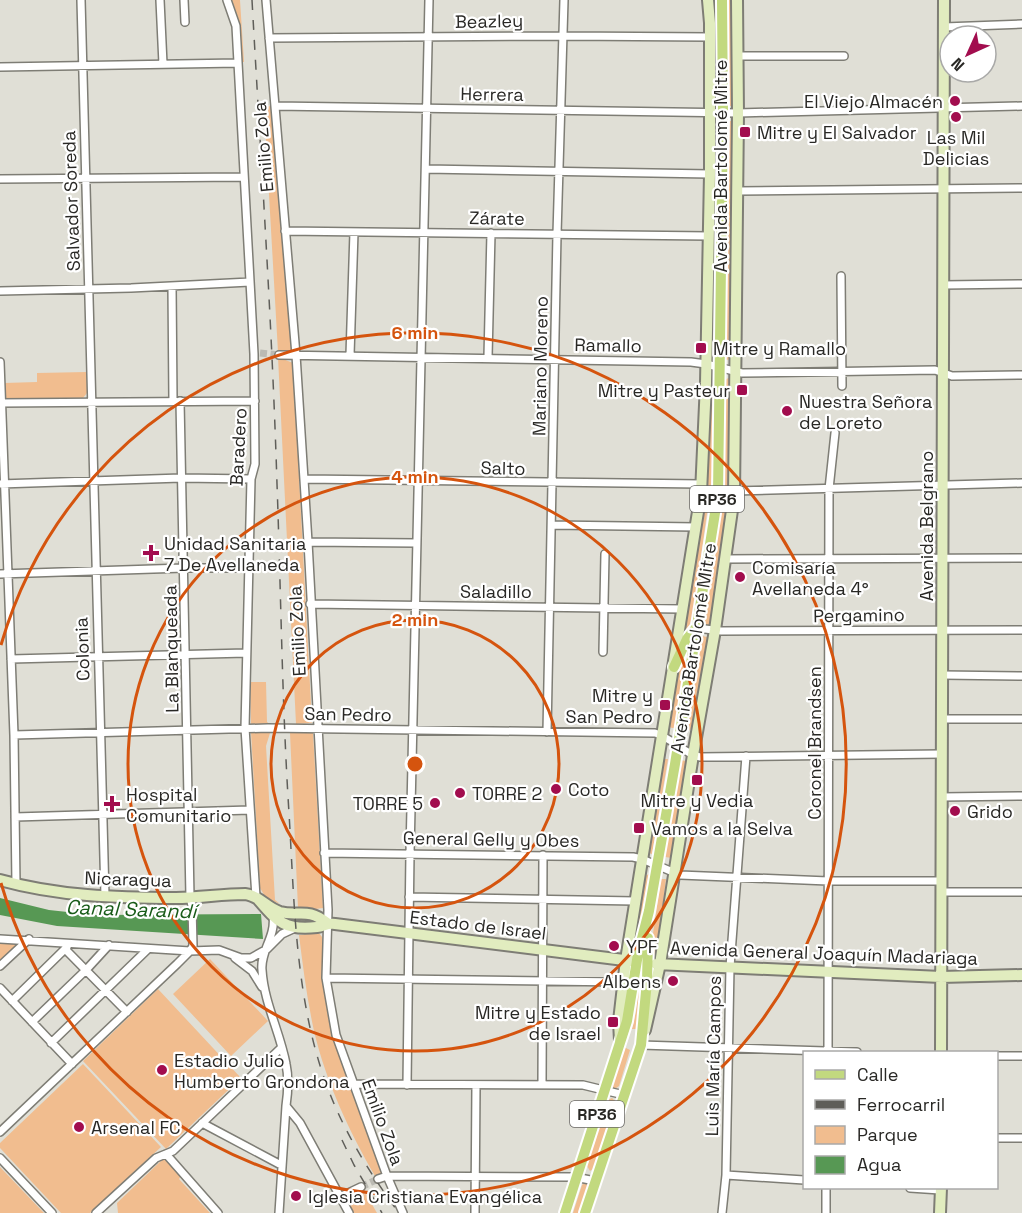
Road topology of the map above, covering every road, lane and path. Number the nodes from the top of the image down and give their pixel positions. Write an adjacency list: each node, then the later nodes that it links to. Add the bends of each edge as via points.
1 (81, 0): 24 (street, Salvador Soreda)
2 (160, 0): 23 (street)
3 (184, 0): 12 (street)
4 (227, 0): 22 (street, Baradero, via 236,26)
5 (266, 0): 19 (street, Emilio Zola)
6 (429, 0): 17 (street)
7 (564, 0): 16 (street, Mariano Moreno)
8 (708, 0): 18 (street, Avenida Bartolomé Mitre)
9 (722, 0): 33 (main road, Avenida Bartolomé Mitre / RP36)
10 (737, 0): 20 (street, Avenida Bartolomé Mitre)
11 (944, 0): 13 (street, Avenida Belgrano)
12 (185, 22)
13 (944, 24)
14 (1022, 24): 15 (street)
15 (998, 25)
16 (563, 36): 17 (street, Beazley); 18 (street, Beazley); 31 (street, Mariano Moreno)
17 (429, 37): 19 (street, Beazley); 30 (street)
18 (710, 37): 32 (street, Avenida Bartolomé Mitre)
19 (269, 38): 27 (street, Emilio Zola)
20 (737, 56): 21 (street); 34 (street, Avenida Bartolomé Mitre)
21 (844, 56)
22 (238, 63): 23 (street); 38 (street, Baradero)
23 (163, 64): 24 (street)
24 (83, 65): 25 (street); 39 (street, Salvador Soreda)
25 (0, 67)
26 (944, 84): 29 (street, Avenida Belgrano)
27 (274, 106): 30 (street, Herrera); 44 (street, Emilio Zola)
28 (1022, 106): 29 (street, Herrera)
29 (944, 107): 34 (street, Herrera); 42 (street, Avenida Belgrano)
30 (426, 108): 31 (street, Herrera); 35 (street)
31 (561, 110): 32 (street, Herrera); 36 (street, Mariano Moreno)
32 (710, 112): 33 (street, Herrera); 37 (street, Avenida Bartolomé Mitre)
33 (723, 113): 34 (street, Herrera); 65 (main road, Avenida Bartolomé Mitre / RP36)
34 (738, 113): 43 (street, Avenida Bartolomé Mitre)
35 (426, 169): 36 (street); 46 (street)
36 (559, 172): 37 (street); 48 (street, Mariano Moreno)
37 (710, 174): 49 (street, Avenida Bartolomé Mitre)
38 (244, 177): 39 (street); 51 (street, Baradero)
39 (85, 178): 40 (street); 55 (street, Salvador Soreda)
40 (0, 179)
41 (1022, 188): 42 (street)
42 (945, 189): 43 (street); 53 (street, Avenida Belgrano)
43 (738, 191): 66 (street, Avenida Bartolomé Mitre)
44 (285, 231): 45 (street, Zárate); 58 (street, Emilio Zola)
45 (354, 232): 46 (street, Zárate); 59 (street)
46 (425, 232): 47 (street, Zárate); 60 (street)
47 (491, 233): 48 (street, Zárate); 61 (street)
48 (557, 234): 49 (street, Zárate); 62 (street, Mariano Moreno)
49 (709, 236): 64 (street, Avenida Bartolomé Mitre)
50 (841, 276): 67 (street)
51 (250, 282): 54 (street); 73 (street, Baradero, via 257,353)
52 (1022, 284): 53 (street)
53 (943, 285): 68 (street, Avenida Belgrano)
54 (172, 286): 55 (street); 72 (street, La Blanqueada)
55 (90, 288): 56 (street); 71 (street, Salvador Soreda)
56 (0, 291)
57 (279, 355): 58 (street, Ramallo)
58 (296, 355): 59 (street, Ramallo); 78 (street, Emilio Zola)
59 (351, 355): 60 (street, Ramallo)
60 (421, 357): 61 (street, Ramallo); 80 (street)
61 (488, 357): 62 (street, Ramallo)
62 (555, 359): 64 (street, Ramallo); 81 (street, Mariano Moreno)
63 (0, 362): 74 (street)
64 (706, 363): 65 (street, Ramallo); 84 (street, Avenida Bartolomé Mitre)
65 (720, 368): 66 (street, Ramallo); 107 (main road, Avenida Bartolomé Mitre / RP36, via 718,494)
66 (735, 372): 67 (street, Ramallo); 87 (street, Avenida Bartolomé Mitre)
67 (842, 372): 68 (street, Ramallo); 70 (street)
68 (944, 372): 69 (street, Ramallo, via 952,376); 85 (street, Avenida Belgrano)
69 (1022, 375)
70 (842, 386)
71 (92, 401): 72 (street); 74 (street); 79 (street, Colonia)
72 (177, 401): 73 (street); 76 (street, La Blanqueada)
73 (255, 401): 77 (street, Baradero, via 255,464)
74 (1, 403): 83 (street)
75 (835, 433): 86 (street, Coronel Brandsen)
76 (182, 478): 77 (street); 79 (street); 97 (street, La Blanqueada)
77 (251, 479): 98 (street, Baradero)
78 (304, 479): 80 (street, Salto); 90 (street, Emilio Zola)
79 (93, 481): 83 (street); 99 (street, Colonia)
80 (418, 481): 81 (street, Salto); 91 (street)
81 (553, 483): 84 (street, Salto); 88 (street, Mariano Moreno)
82 (1022, 483): 85 (street)
83 (3, 484): 100 (street)
84 (701, 484): 89 (street, Avenida Bartolomé Mitre)
85 (942, 486): 86 (street); 95 (street, Avenida Belgrano)
86 (829, 489): 87 (street); 96 (street, Coronel Brandsen)
87 (734, 491): 94 (street, Avenida Bartolomé Mitre)
88 (552, 525): 89 (street); 104 (street, Mariano Moreno)
89 (696, 527): 106 (street, Avenida Bartolomé Mitre)
90 (308, 542): 91 (street); 102 (street, Emilio Zola)
91 (416, 543): 103 (street)
92 (605, 554): 105 (street)
93 (1022, 558): 95 (street)
94 (726, 559): 96 (street); 109 (street, Avenida Bartolomé Mitre)
95 (942, 559): 96 (street); 108 (street, Avenida Belgrano)
96 (830, 560): 111 (street, Coronel Brandsen)
97 (184, 568): 98 (street); 99 (street); 116 (street, La Blanqueada)
98 (249, 568): 115 (street, Baradero)
99 (95, 571): 100 (street); 117 (street, Colonia)
100 (9, 573): 101 (street); 113 (street)
101 (0, 574)
102 (310, 604): 103 (street, Saladillo); 125 (street, Emilio Zola)
103 (416, 606): 104 (street, Saladillo); 127 (street)
104 (550, 606): 105 (street, Saladillo); 128 (street, Mariano Moreno)
105 (605, 607): 106 (street, Saladillo); 114 (street)
106 (682, 609): 119 (street, Avenida Bartolomé Mitre)
107 (697, 628): 109 (street, Pergamino); 119 (main road, via 687,639); 132 (main road, Avenida Bartolomé Mitre / RP36)
108 (942, 629): 110 (street, Pergamino); 111 (street, Pergamino); 120 (street, Avenida Belgrano)
109 (715, 630): 111 (street, Pergamino); 134 (street, Avenida Bartolomé Mitre)
110 (1022, 630)
111 (829, 631): 135 (street, Coronel Brandsen)
112 (0, 637): 113 (street)
113 (10, 637): 118 (street)
114 (603, 652)
115 (246, 654): 116 (street); 124 (street, Baradero)
116 (185, 655): 117 (street); 126 (street, La Blanqueada)
117 (98, 657): 118 (street); 129 (street, Colonia)
118 (12, 659): 130 (street)
119 (674, 667): 131 (street, Avenida Bartolomé Mitre)
120 (942, 675): 121 (street); 122 (street, Avenida Belgrano)
121 (1022, 676)
122 (942, 719): 123 (street); 133 (street, Avenida Belgrano)
123 (1022, 719)
124 (245, 728): 125 (street, San Pedro); 126 (street, San Pedro); 139 (street, Baradero)
125 (317, 729): 127 (street, San Pedro); 143 (street, Emilio Zola)
126 (187, 730): 129 (street, San Pedro); 140 (street, La Blanqueada)
127 (413, 730): 128 (street, San Pedro); 144 (street)
128 (547, 732): 131 (street, San Pedro)
129 (100, 733): 130 (street, San Pedro); 141 (street, Colonia)
130 (14, 735): 142 (street)
131 (663, 735): 132 (street, San Pedro); 146 (street, Avenida Bartolomé Mitre)
132 (678, 744): 134 (street, San Pedro); 147 (main road, Avenida Bartolomé Mitre / RP36)
133 (941, 754): 135 (street); 138 (street, Avenida Belgrano)
134 (693, 755): 136 (street); 148 (street, Avenida Bartolomé Mitre)
135 (829, 755): 136 (street); 151 (street, Coronel Brandsen)
136 (746, 756): 149 (street, Luis María Campos)
137 (1022, 796): 138 (street)
138 (942, 797): 153 (street, Avenida Belgrano)
139 (249, 810): 140 (street); 156 (street, Baradero)
140 (188, 813): 141 (street); 160 (street, La Blanqueada)
141 (103, 815): 142 (street); 155 (street, Colonia)
142 (15, 818): 152 (street)
143 (324, 853): 144 (street, General Gelly y Obes); 162 (street, Emilio Zola)
144 (410, 853): 145 (street, General Gelly y Obes); 157 (street)
145 (543, 855): 146 (street, General Gelly y Obes); 158 (street)
146 (642, 859): 147 (street, General Gelly y Obes); 159 (street, Avenida Bartolomé Mitre)
147 (656, 864): 148 (street, General Gelly y Obes); 175 (main road, Avenida Bartolomé Mitre / RP36)
148 (674, 873): 149 (street); 176 (street, Avenida Bartolomé Mitre)
149 (735, 878): 151 (street); 178 (street, Luis María Campos)
150 (0, 880): 152 (street, Nicaragua)
151 (828, 881): 153 (street); 180 (street, Coronel Brandsen)
152 (16, 884): 155 (street, Nicaragua)
153 (942, 886): 154 (street); 182 (street, Avenida Belgrano)
154 (1022, 892)
155 (105, 896): 160 (street, Nicaragua)
156 (256, 897): 160 (street, Nicaragua, via 238,894); 161 (street); 162 (street, Estado de Israel, via 279,912 309,913)
157 (409, 897): 158 (street); 164 (street)
158 (543, 899): 159 (street); 171 (street)
159 (635, 901): 174 (street, Avenida Bartolomé Mitre)
160 (191, 902): 172 (street, La Blanqueada)
161 (273, 916): 163 (street); 170 (street, via 273,933)
162 (327, 923): 163 (street, Estado de Israel); 164 (street, Estado de Israel); 183 (street, Emilio Zola)
163 (295, 928): 170 (street)
164 (408, 932): 171 (street, Estado de Israel); 184 (street)
165 (0, 939): 166 (street)
166 (29, 939): 168 (street); 177 (street)
167 (109, 945): 168 (street); 169 (street); 179 (street)
168 (68, 946): 179 (street); 190 (street)
169 (148, 949): 172 (street); 188 (street)
170 (267, 949): 173 (street, via 251,958); 189 (street)
171 (543, 950): 174 (street, Estado de Israel); 185 (street)
172 (190, 951): 173 (street, via 214,950); 191 (street)
173 (231, 955): 189 (street, via 252,971)
174 (626, 960): 175 (street, Avenida General Joaquín Madariaga); 186 (street, Avenida Bartolomé Mitre)
175 (642, 963): 176 (street, Avenida General Joaquín Madariaga); 192 (main road, Avenida Bartolomé Mitre / RP36); 196 (main road, Avenida Bartolomé Mitre / RP36)
176 (660, 964): 178 (street, Avenida General Joaquín Madariaga); 196 (street, Avenida Bartolomé Mitre)
177 (0, 966)
178 (730, 967): 180 (street, Avenida General Joaquín Madariaga); 198 (street, Luis María Campos)
179 (86, 970): 188 (street); 193 (street)
180 (830, 973): 182 (street, Avenida General Joaquín Madariaga); 200 (street, Coronel Brandsen)
181 (1022, 975): 182 (street, Avenida General Joaquín Madariaga)
182 (941, 976): 201 (street, Avenida Belgrano)
183 (326, 978): 184 (street); 205 (street, Emilio Zola, via 334,1029)
184 (408, 979): 185 (street); 206 (street)
185 (542, 980): 186 (street); 208 (street)
186 (623, 982): 194 (street, Avenida Bartolomé Mitre)
187 (0, 988): 190 (street)
188 (106, 992): 191 (street); 195 (street)
189 (266, 994): 197 (street)
190 (12, 1001): 193 (street)
191 (127, 1012): 204 (street)
192 (627, 1021): 194 (main road, Avenida Bartolomé Mitre / RP36); 196 (main road, via 627,1040)
193 (32, 1022): 195 (street)
194 (620, 1041): 209 (main road, Avenida Bartolomé Mitre / RP36)
195 (51, 1043): 204 (street)
196 (641, 1045): 198 (street); 210 (main road, Avenida Bartolomé Mitre / RP36)
197 (281, 1048): 211 (street, via 288,1081); 212 (street)
198 (727, 1048): 199 (street); 219 (street, Luis María Campos)
199 (803, 1051)
200 (828, 1051)
201 (941, 1051)
202 (998, 1056): 203 (street)
203 (1022, 1056)
204 (72, 1064): 213 (street)
205 (353, 1084): 206 (street); 220 (street, Emilio Zola)
206 (407, 1085): 207 (street)
207 (476, 1085): 208 (street); 221 (street)
208 (542, 1085): 209 (street)
209 (605, 1089): 210 (street); 222 (main road, Avenida Bartolomé Mitre / RP36)
210 (624, 1095): 225 (main road, Avenida Bartolomé Mitre / RP36)
211 (286, 1106): 218 (street); 229 (street, via 300,1123)
212 (202, 1123): 216 (street); 218 (street)
213 (0, 1132)
214 (998, 1138): 215 (street)
215 (1022, 1138)
216 (166, 1154): 231 (street, via 156,1158); 232 (street)
217 (0, 1158): 230 (street)
218 (281, 1165): 233 (street)
219 (726, 1175): 224 (street); 239 (street, Luis María Campos)
220 (387, 1176): 221 (street); 223 (street); 235 (street, Emilio Zola)
221 (476, 1176): 222 (street); 236 (street)
222 (575, 1177): 225 (street); 237 (main road, Avenida Bartolomé Mitre / RP36)
223 (378, 1179)
224 (803, 1180)
225 (595, 1181): 238 (main road, Avenida Bartolomé Mitre / RP36)
226 (361, 1187): 229 (street)
227 (826, 1189): 240 (street)
228 (940, 1189): 241 (street)
229 (340, 1197): 234 (street)
230 (52, 1213)
231 (96, 1213)
232 (218, 1213)
233 (279, 1213)
234 (349, 1213)
235 (403, 1213)
236 (475, 1213)
237 (565, 1213)
238 (585, 1213)
239 (722, 1213)
240 (826, 1213)
241 (940, 1213)

